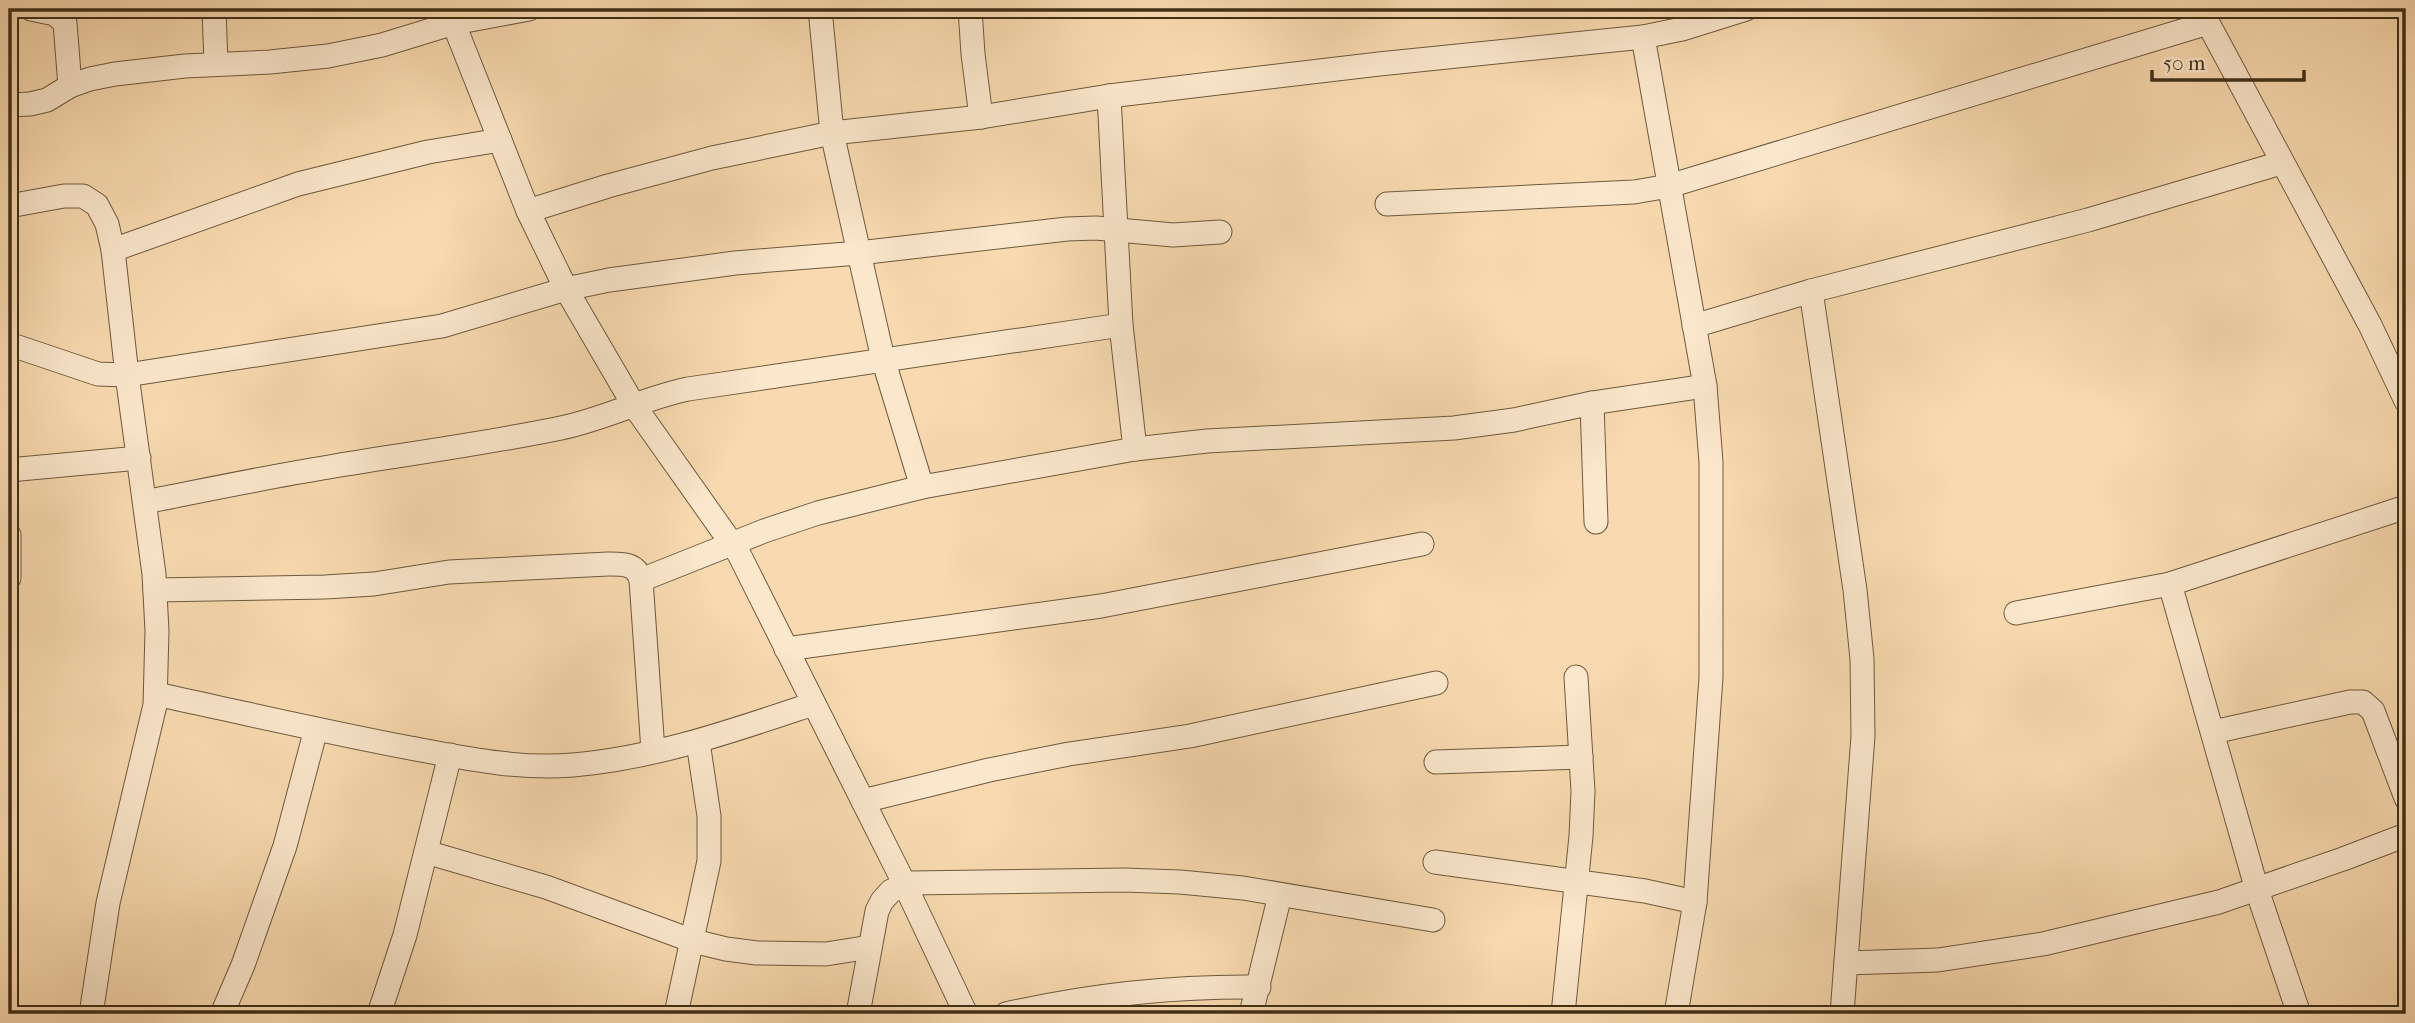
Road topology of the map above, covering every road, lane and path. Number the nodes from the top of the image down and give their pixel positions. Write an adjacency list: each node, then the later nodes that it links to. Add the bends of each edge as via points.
1 (31, 9): 11 (street, via 55,14 65,23)
2 (214, 9): 10 (street)
3 (529, 9): 7 (street)
4 (820, 9): 15 (street)
5 (970, 9): 14 (street)
6 (1746, 9): 9 (street)
7 (451, 16): 10 (street, via 382,45 328,56); 16 (street)
8 (2204, 16): 17 (street); 18 (street)
9 (1643, 37): 12 (street); 18 (street)
10 (216, 64): 11 (street, via 115,74)
11 (70, 86): 13 (street, via 47,100)
12 (1110, 96): 14 (street); 22 (street)
13 (9, 105)
14 (981, 117): 15 (street)
15 (832, 133): 21 (street, via 712,158); 25 (street)
16 (499, 140): 21 (street); 24 (street, via 298,184)
17 (2281, 163): 27 (street, via 2088,220); 34 (street)
18 (1669, 186): 19 (street, via 1634,192); 29 (street)
19 (1387, 204)
20 (9, 206): 24 (street, via 83,196 92,200 107,224)
21 (528, 211): 26 (street)
22 (1116, 229): 23 (street, via 1173,235); 25 (street, via 1067,229); 28 (street)
23 (1220, 232)
24 (113, 250): 32 (street)
25 (859, 253): 26 (street, via 735,262); 31 (street)
26 (566, 289): 32 (street, via 443,327); 36 (street)
27 (1811, 290): 29 (street); 77 (street, via 1862,659 1863,736)
28 (1121, 325): 31 (street); 37 (street)
29 (1694, 326): 33 (street)
30 (9, 344): 32 (street, via 98,374)
31 (883, 359): 36 (street, via 688,389); 40 (street)
32 (127, 375): 38 (street)
33 (1705, 386): 35 (street); 73 (street, via 1711,462 1711,677)
34 (2406, 401)
35 (1591, 403): 37 (street, via 1454,428); 43 (street)
36 (634, 404): 41 (street, via 611,415 498,440); 46 (street)
37 (1135, 449): 40 (street)
38 (139, 458): 39 (street); 41 (street)
39 (9, 470)
40 (922, 487): 46 (street, via 818,513)
41 (145, 502): 50 (street)
42 (2406, 507): 49 (street)
43 (1596, 522)
44 (9, 535): 47 (street)
45 (1422, 544): 52 (street, via 1101,606)
46 (732, 546): 48 (street); 52 (street)
47 (9, 578)
48 (641, 580): 50 (street, via 634,567 608,564 449,572 374,584); 60 (street)
49 (2170, 584): 51 (street); 58 (street)
50 (155, 590): 55 (street)
51 (2016, 613)
52 (786, 649): 56 (street)
53 (1576, 677): 62 (street)
54 (1436, 683): 65 (street, via 1190,736 989,769)
55 (156, 695): 57 (street); 79 (street, via 108,903)
56 (813, 704): 59 (street); 65 (street)
57 (316, 729): 61 (street); 80 (street, via 285,846)
58 (2213, 732): 64 (street, via 2363,702 2373,711); 71 (street)
59 (698, 743): 60 (street); 75 (street, via 709,816 709,861)
60 (653, 751): 61 (street, via 572,765 525,765)
61 (450, 755): 67 (street)
62 (1581, 757): 63 (street); 69 (street)
63 (1436, 762)
64 (2406, 798)
65 (863, 801): 70 (street)
66 (2406, 835): 71 (street)
67 (426, 852): 75 (street, via 546,887); 81 (street)
68 (1435, 862): 69 (street)
69 (1576, 881): 73 (street); 87 (street)
70 (905, 885): 72 (street, via 1124,880); 76 (street, via 882,901); 84 (street)
71 (2257, 890): 77 (street, via 2043,944 1938,960); 90 (street)
72 (1280, 895): 74 (street); 78 (street)
73 (1695, 902): 88 (street)
74 (1433, 920)
75 (692, 941): 76 (street, via 757,953 826,954); 82 (street)
76 (870, 947): 83 (street)
77 (1846, 963): 89 (street)
78 (1259, 987): 85 (street, via 1098,997); 86 (street)
79 (91, 1014)
80 (222, 1014)
81 (379, 1014)
82 (676, 1014)
83 (858, 1014)
84 (966, 1014)
85 (1006, 1014)
86 (1251, 1014)
87 (1563, 1014)
88 (1676, 1014)
89 (1842, 1014)
90 (2299, 1014)

